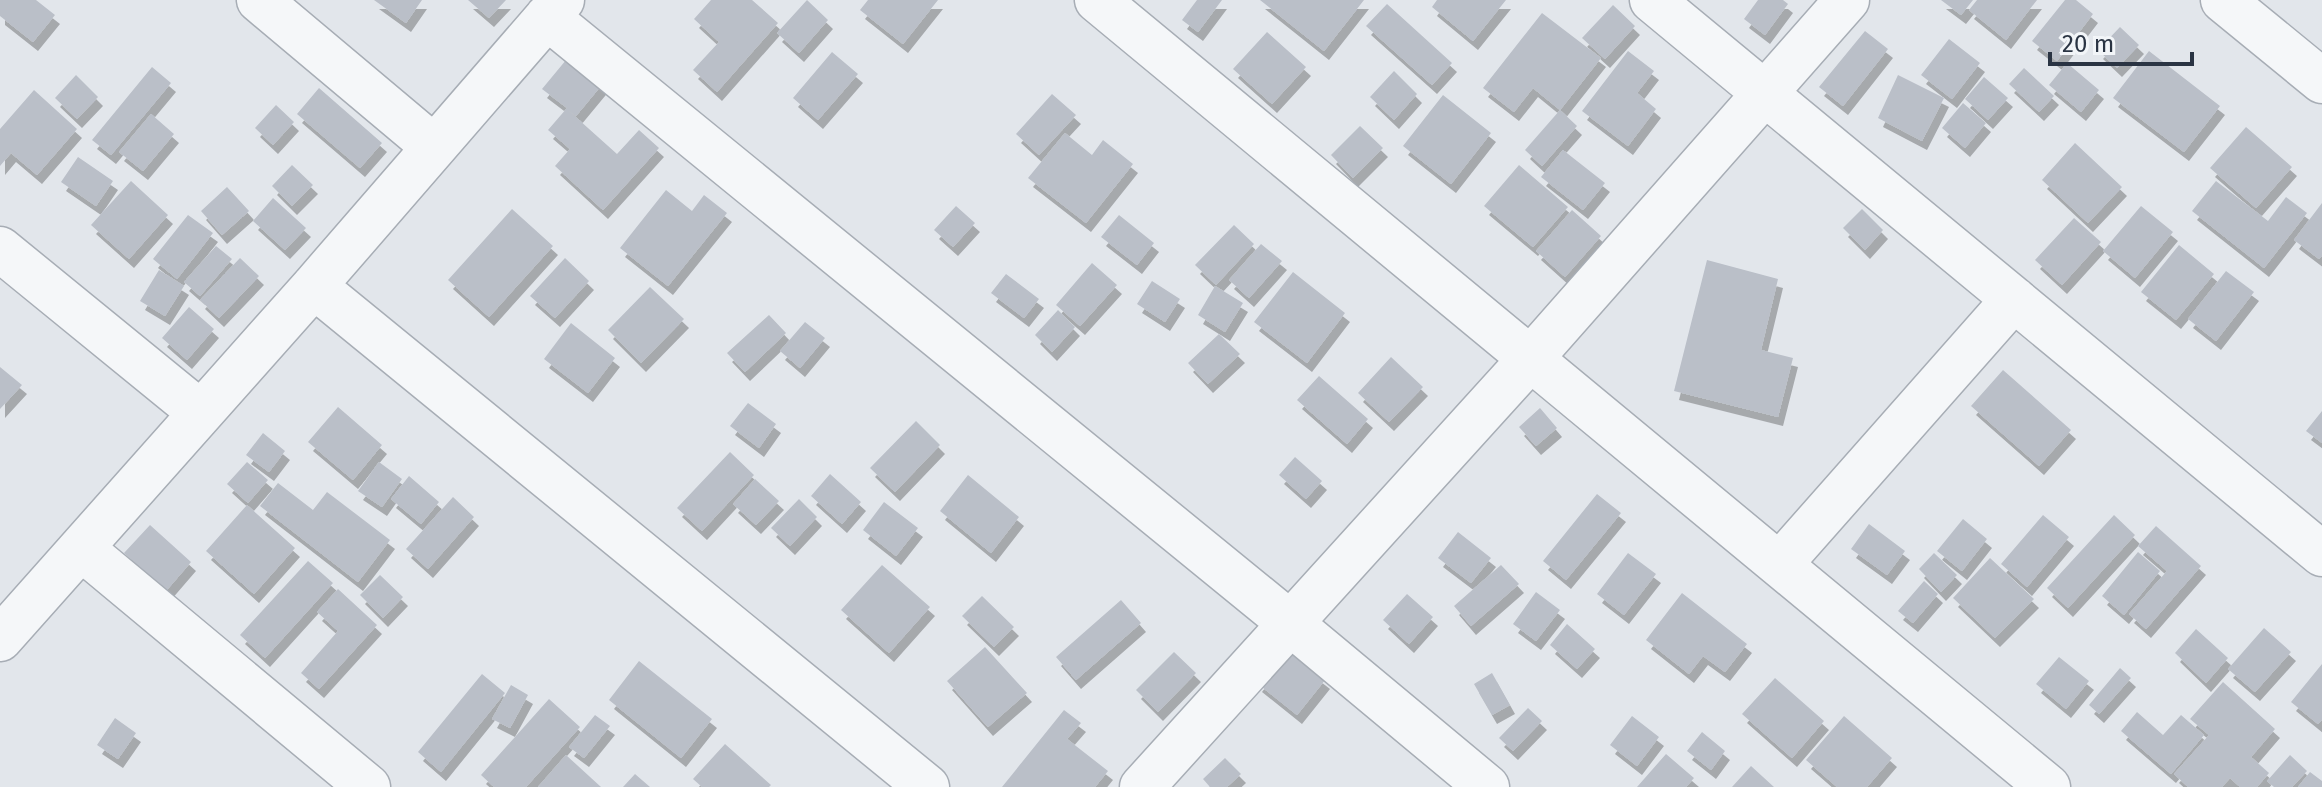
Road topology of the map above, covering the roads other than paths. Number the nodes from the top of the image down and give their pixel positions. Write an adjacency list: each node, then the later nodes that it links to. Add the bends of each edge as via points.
1 (259, 0): 9 (street)
2 (1097, 0): 13 (street)
3 (1652, 0): 8 (street)
4 (1847, 0): 8 (street)
5 (2223, 0): 7 (street)
6 (554, 8): 9 (street); 18 (street)
7 (2322, 81)
8 (1767, 94): 12 (street); 13 (street)
9 (434, 147): 11 (street)
10 (0, 249): 14 (street)
11 (314, 286): 14 (street); 21 (street)
12 (2014, 299): 16 (street); 17 (street)
13 (1531, 358): 17 (street); 18 (street)
14 (201, 413): 15 (street)
15 (81, 548): 19 (street); 20 (street)
16 (2322, 554)
17 (1780, 564): 24 (street)
18 (1290, 623): 22 (street); 23 (street)
19 (0, 639)
20 (368, 787)
21 (927, 787)
22 (1142, 787)
23 (1487, 787)
24 (2048, 787)

